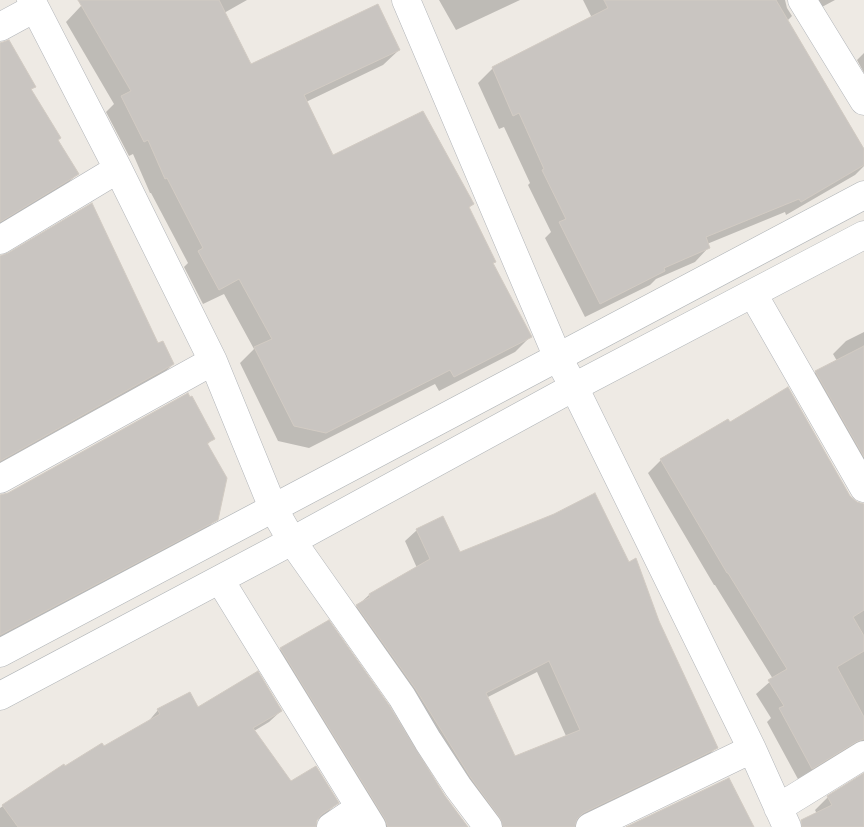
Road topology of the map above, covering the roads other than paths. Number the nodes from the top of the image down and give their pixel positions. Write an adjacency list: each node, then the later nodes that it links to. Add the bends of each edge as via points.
1 (802, 0): 5 (street)
2 (410, 1): 11 (street)
3 (33, 4): 4 (street); 6 (street)
4 (0, 27)
5 (864, 101)
6 (118, 169): 9 (street); 12 (street)
7 (864, 195): 11 (street)
8 (864, 235): 10 (street)
9 (0, 240)
10 (753, 294): 13 (street); 15 (street)
11 (558, 358): 13 (street); 16 (street)
12 (213, 362): 14 (street); 16 (street)
13 (574, 388): 17 (street); 21 (street)
14 (0, 479)
15 (864, 488)
16 (273, 508): 17 (street); 19 (street)
17 (292, 541): 18 (street); 26 (street, via 402,697 458,787)
18 (220, 580): 20 (street); 23 (street)
19 (0, 653)
20 (0, 696)
21 (752, 749): 24 (street); 27 (street)
22 (864, 755): 24 (street)
23 (366, 818): 25 (street)
24 (783, 818)
25 (331, 827)
26 (488, 827)
27 (590, 827)

